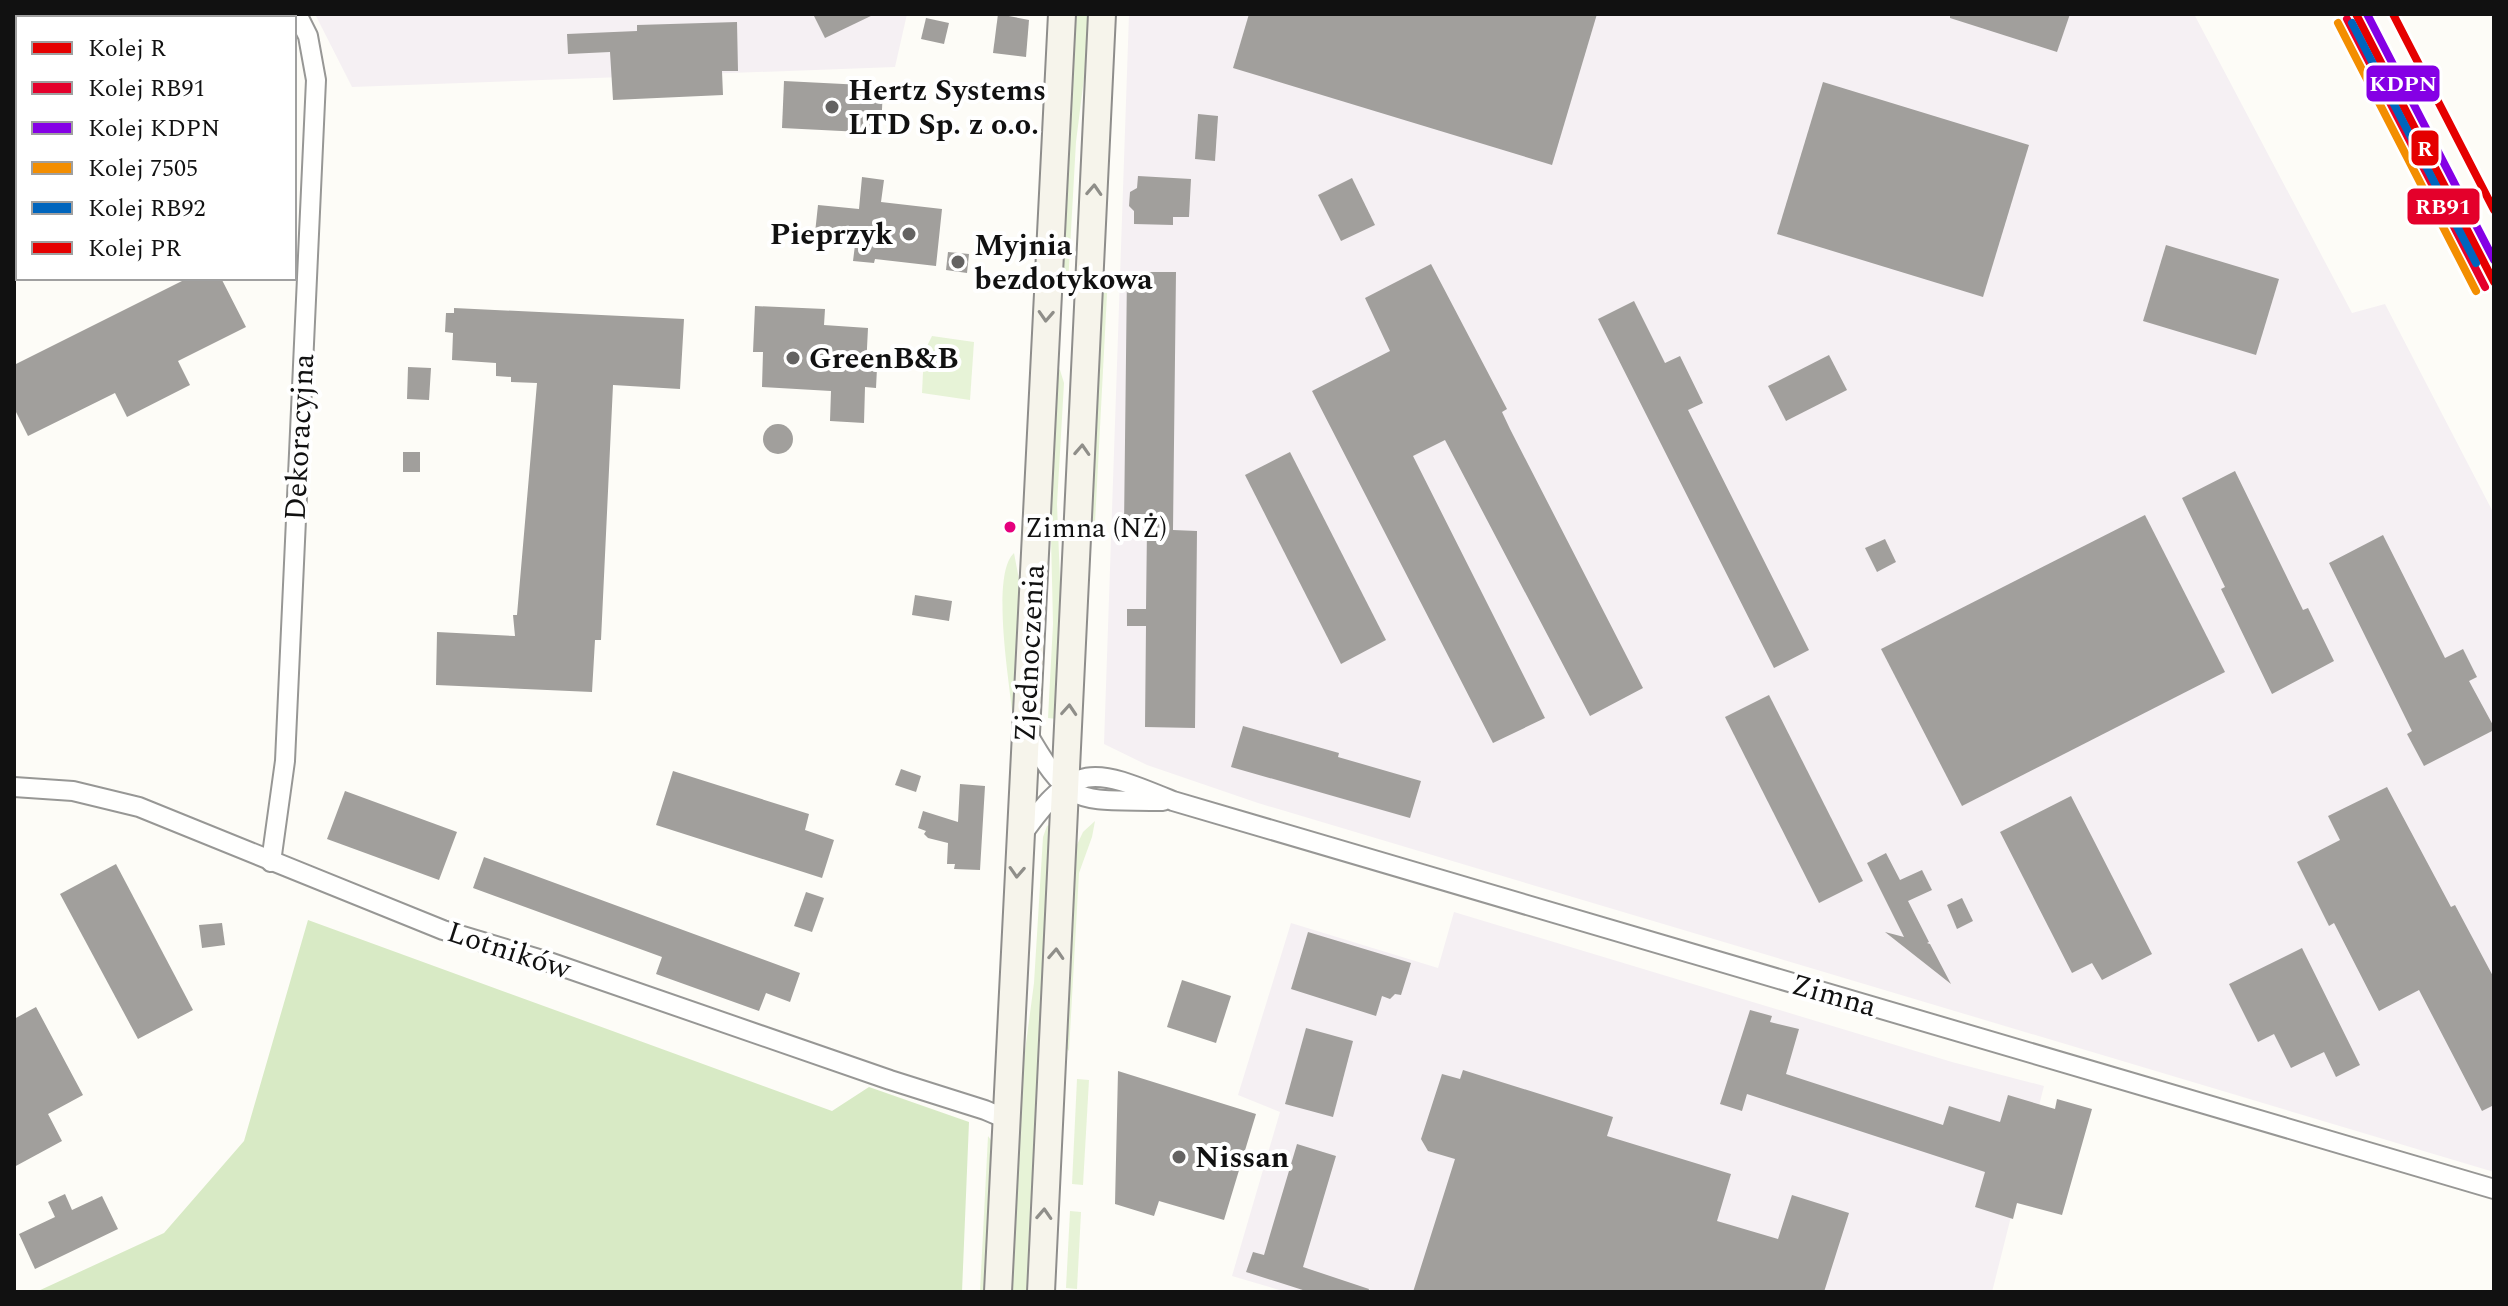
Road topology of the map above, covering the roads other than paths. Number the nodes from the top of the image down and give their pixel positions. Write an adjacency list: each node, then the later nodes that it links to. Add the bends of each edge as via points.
1 (297, 14): 8 (street, Dekoracyjna, via 308,36 316,80 285,761)
2 (1062, 14): 4 (main road, Zjednoczenia, one-way to 4)
3 (1102, 14): 6 (main road, Zjednoczenia, one-way to 3)
4 (1026, 731): 6 (street); 7 (main road, Zjednoczenia)
5 (14, 787): 8 (street, Lotników, via 73,791 139,807)
6 (1065, 788): 7 (street, Zimna, via 1039,810); 10 (street, Zimna, via 1080,777 1104,776 1173,801); 12 (main road, Zjednoczenia, one-way to 6)
7 (1019, 839): 9 (main road, Zjednoczenia, one-way to 9)
8 (271, 862): 9 (street, Lotników, via 443,930)
9 (1006, 1119): 11 (main road, Zjednoczenia)
10 (2494, 1189)
11 (998, 1292)
12 (1041, 1292)

